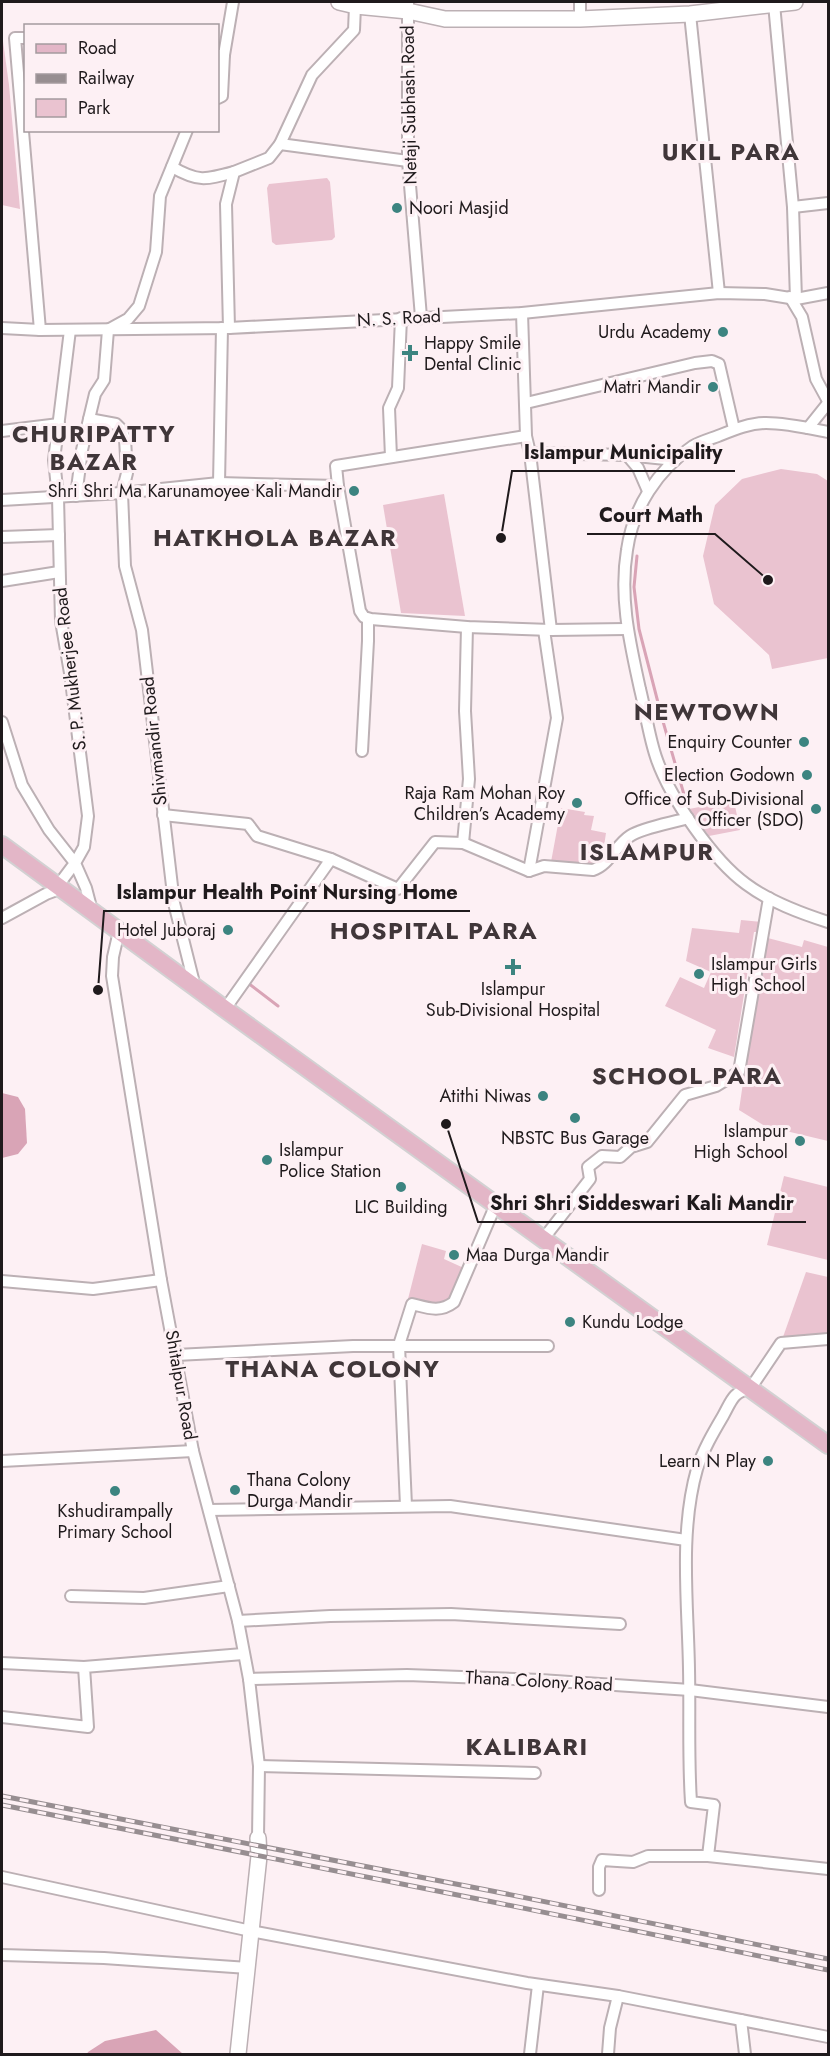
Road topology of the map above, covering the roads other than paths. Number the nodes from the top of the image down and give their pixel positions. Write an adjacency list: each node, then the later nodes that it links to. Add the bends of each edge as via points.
1 (232, 2): 11 (street)
2 (339, 2): 6 (main road)
3 (580, 2): 9 (street)
4 (795, 2): 5 (main road)
5 (774, 4): 8 (main road); 19 (street)
6 (355, 6): 7 (main road); 14 (street, via 354,30 312,75)
7 (408, 6): 9 (main road, via 445,19); 15 (street, Netaji Subhash Road)
8 (690, 14): 9 (main road); 20 (street)
9 (580, 19)
10 (24, 38): 28 (street, via 15,38)
11 (221, 55): 12 (street)
12 (219, 98)
13 (186, 132): 16 (street)
14 (280, 144): 15 (street); 17 (street, via 269,158)
15 (408, 161): 24 (street, Netaji Subhash Road)
16 (172, 167): 17 (street, via 192,178); 30 (street, via 160,196 156,252 139,306 128,319)
17 (234, 172): 27 (street, via 226,204)
18 (828, 203): 19 (street)
19 (793, 207): 22 (street)
20 (719, 293): 22 (street, N. S. Road); 23 (street, N. S. Road)
21 (828, 294): 22 (street, N. S. Road)
22 (793, 298): 31 (street, via 802,317 816,379)
23 (522, 313): 24 (street, N. S. Road); 32 (street)
24 (421, 317): 25 (street, N. S. Road)
25 (401, 318): 27 (street, N. S. Road); 42 (street, via 398,388 389,408)
26 (2, 328): 28 (street, N. S. Road)
27 (225, 328): 30 (street, N. S. Road); 44 (street)
28 (40, 330): 29 (street, N. S. Road)
29 (70, 330): 30 (street, N. S. Road); 34 (street, S. P. Mukherjee Road)
30 (108, 330): 33 (street, via 104,380 95,394)
31 (828, 402): 35 (street)
32 (526, 403): 36 (street, via 712,361 719,364); 39 (street)
33 (89, 419): 47 (street, Shivmandir Road, via 116,424 122,430 127,473); 48 (street)
34 (59, 424): 37 (street); 49 (street, S. P. Mukherjee Road, via 54,460)
35 (808, 428): 36 (street, via 765,423); 38 (street)
36 (734, 429): 43 (street, via 694,445)
37 (2, 431)
38 (828, 432)
39 (526, 436): 40 (street); 42 (street)
40 (530, 453): 41 (street); 58 (street)
41 (627, 455): 43 (street); 46 (street)
42 (391, 458): 45 (street, via 336,466)
43 (675, 460): 46 (street)
44 (219, 483): 45 (street); 47 (street)
45 (338, 486): 55 (street, via 360,611)
46 (648, 491): 57 (street, via 637,512 627,550)
47 (122, 493): 48 (street); 61 (street, Shivmandir Road, via 125,566 142,630)
48 (76, 496): 49 (street)
49 (58, 497): 50 (street); 51 (street, S. P. Mukherjee Road)
50 (2, 500)
51 (59, 535): 52 (street); 53 (street, S. P. Mukherjee Road)
52 (2, 537)
53 (59, 572): 54 (street); 66 (street, S. P. Mukherjee Road, via 61,621 88,816 84,848)
54 (2, 581)
55 (368, 619): 56 (street); 60 (street)
56 (467, 627): 58 (street); 63 (street, via 465,711 469,779)
57 (626, 629): 58 (street); 62 (street, via 655,753)
58 (548, 630): 67 (street, via 557,718)
59 (2, 722): 66 (street, via 22,785)
60 (362, 751)
61 (163, 815): 65 (street, via 248,824 257,836); 74 (street, Shivmandir Road, via 174,903)
62 (688, 818): 67 (street, via 635,833 600,868 544,866); 69 (street, via 720,860 746,884)
63 (463, 843): 65 (street, via 435,842 399,889); 67 (street)
64 (2, 845): 68 (main road)
65 (331, 859): 75 (street)
66 (75, 863): 68 (street, S. P. Mukherjee Road); 70 (street)
67 (529, 871)
68 (52, 890): 70 (main road); 71 (street)
69 (769, 898): 72 (street); 77 (street, via 739,1072 716,1086 685,1095 647,1142 631,1147 620,1157 602,1156 588,1167 590,1179)
70 (92, 911): 73 (main road)
71 (2, 918)
72 (828, 922)
73 (119, 931): 74 (main road); 78 (street, Shitalpur Road, via 112,976)
74 (196, 987): 75 (main road)
75 (225, 1009): 76 (main road)
76 (496, 1204): 77 (main road); 81 (street, via 454,1302 438,1310 412,1304)
77 (544, 1238): 84 (main road)
78 (161, 1280): 79 (street, via 93,1289); 83 (street, Shitalpur Road)
79 (2, 1281)
80 (828, 1339): 84 (street, via 781,1343)
81 (399, 1345): 82 (street); 83 (street); 88 (street)
82 (548, 1346)
83 (177, 1355): 86 (street, Shitalpur Road)
84 (750, 1389): 85 (main road); 90 (street, via 740,1390 732,1398 708,1442 693,1485)
85 (828, 1445)
86 (193, 1451): 87 (street); 89 (street, Shitalpur Road)
87 (2, 1461)
88 (406, 1506): 89 (street); 90 (street, via 450,1506)
89 (209, 1510): 91 (street, Shitalpur Road)
90 (686, 1540): 99 (street)
91 (229, 1586): 92 (street, via 144,1598); 93 (street, Shitalpur Road)
92 (71, 1596)
93 (238, 1621): 94 (street, via 451,1614); 95 (street, Shitalpur Road)
94 (620, 1624)
95 (243, 1653): 97 (street); 98 (street, Shitalpur Road)
96 (2, 1663): 97 (street)
97 (84, 1668): 101 (street, via 88,1727)
98 (249, 1679): 99 (street, Thana Colony Road, via 406,1675); 102 (street, Shitalpur Road)
99 (690, 1690): 100 (street, Thana Colony Road); 105 (street, via 691,1802 714,1805)
100 (828, 1707)
101 (2, 1717)
102 (259, 1766): 103 (street); 104 (street, Shitalpur Road)
103 (535, 1773)
104 (258, 1838): 109 (main road)
105 (708, 1856): 106 (street); 108 (street, via 648,1856 633,1862 602,1860)
106 (828, 1869)
107 (2, 1877): 109 (street)
108 (599, 1890)
109 (251, 1931): 111 (main road); 112 (street)
110 (2, 1955): 111 (street)
111 (248, 1968): 116 (main road)
112 (538, 1985): 113 (street); 117 (street)
113 (618, 1996): 114 (street); 118 (street)
114 (741, 2020): 115 (street); 119 (street)
115 (828, 2037)
116 (238, 2055)
117 (530, 2055)
118 (608, 2055)
119 (745, 2055)

